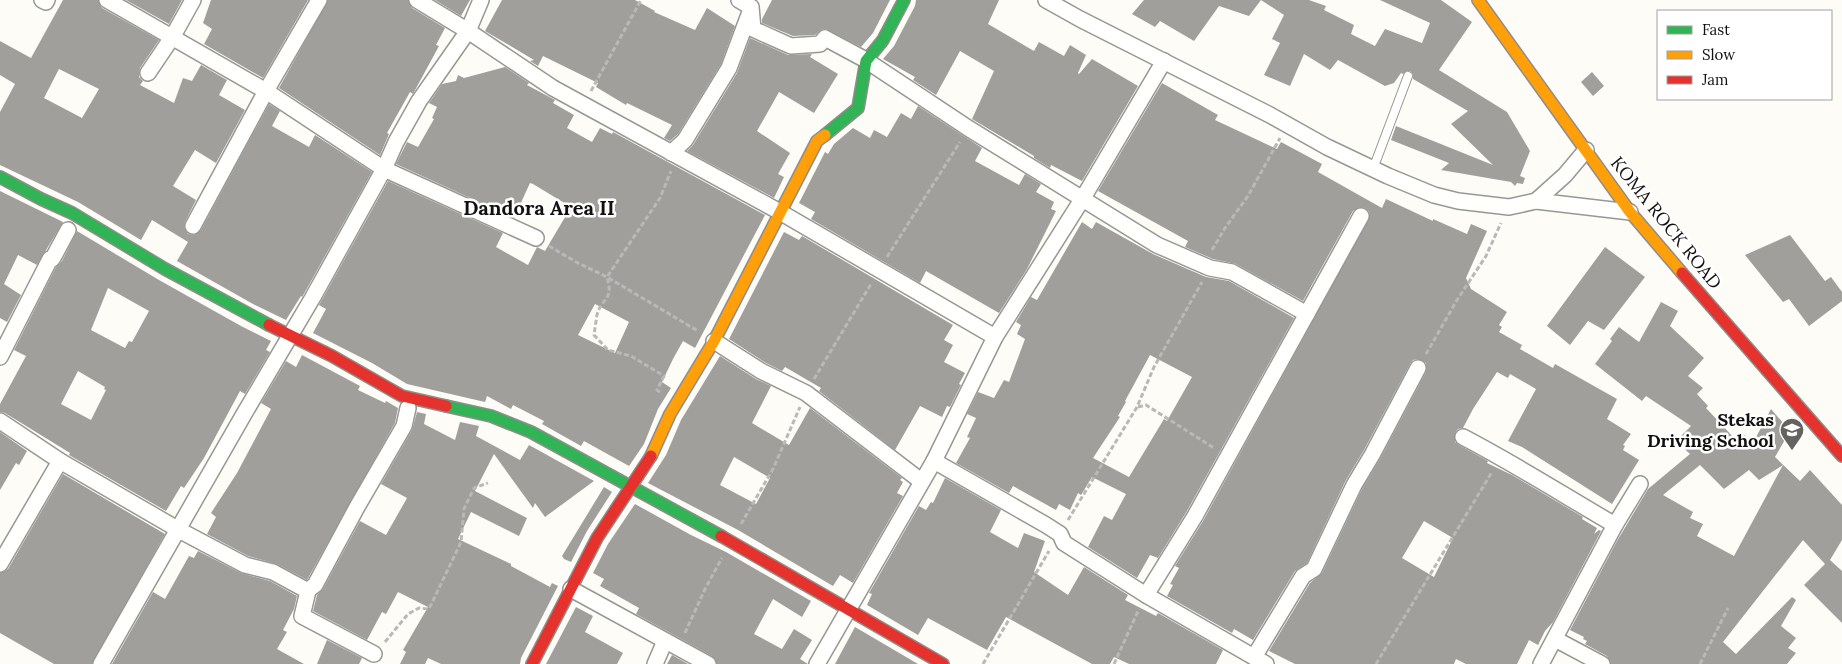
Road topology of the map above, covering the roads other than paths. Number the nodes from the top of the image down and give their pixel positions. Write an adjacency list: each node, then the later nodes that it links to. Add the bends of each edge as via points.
1 (42, 0): 2 (street)
2 (47, 0)
3 (107, 0): 13 (street)
4 (193, 0): 13 (street)
5 (319, 0): 18 (street)
6 (417, 0): 12 (street)
7 (481, 0): 12 (street)
8 (904, 0): 14 (street, via 883,40)
9 (1046, 0): 15 (street)
10 (1478, 0): 19 (street, KOMA ROCK ROAD)
11 (745, 3): 14 (street, via 753,29 791,46 820,44 825,38); 20 (street, via 729,68 685,140)
12 (468, 31): 20 (street, via 553,88); 21 (street, via 419,101)
13 (173, 36): 16 (street); 18 (street)
14 (866, 61): 24 (street); 26 (street, via 858,108 817,141)
15 (1164, 61): 22 (street); 24 (street)
16 (148, 73)
17 (1408, 76): 22 (lane)
18 (266, 91): 21 (street); 29 (street)
19 (1586, 150): 25 (street, via 1565,175); 27 (street, KOMA ROCK ROAD)
20 (671, 153): 26 (street)
21 (384, 169): 31 (street); 33 (street)
22 (1373, 169): 25 (street, via 1434,195 1458,201 1509,207)
23 (0, 177): 33 (street, via 72,214 247,315)
24 (1083, 198): 32 (street, via 1158,245 1210,268 1232,272); 34 (street)
25 (1536, 201): 27 (street)
26 (780, 212): 34 (street); 35 (street)
27 (1630, 212): 41 (street, KOMA ROCK ROAD)
28 (1361, 216): 32 (street)
29 (193, 226)
30 (68, 230): 36 (street, via 50,258)
31 (536, 238)
32 (1307, 314): 52 (street, via 1195,516)
33 (290, 335): 46 (street, via 402,396 491,416 531,432); 48 (street)
34 (995, 337): 43 (street)
35 (714, 341): 44 (street, via 761,371 806,393); 46 (street, via 670,414 655,450)
36 (0, 356)
37 (1418, 368): 57 (street, via 1354,486 1314,569 1302,576)
38 (408, 408): 51 (street, via 404,426 315,585)
39 (0, 421): 42 (street)
40 (1463, 437): 47 (street, via 1501,456)
41 (1842, 456)
42 (60, 461): 48 (street); 49 (street)
43 (934, 461): 44 (street); 52 (street, via 1046,525 1060,534 1064,543)
44 (922, 481): 53 (street)
45 (1640, 484): 47 (street)
46 (631, 486): 50 (street, via 597,538); 53 (street)
47 (1615, 525): 54 (street)
48 (179, 530): 51 (street, via 246,565 273,572); 58 (street)
49 (0, 564)
50 (571, 589): 55 (street); 59 (street)
51 (308, 590): 56 (street, via 302,616)
52 (1146, 595): 57 (street)
53 (849, 608): 62 (street); 63 (street)
54 (1555, 638): 64 (street); 65 (street)
55 (665, 641): 60 (street); 61 (street)
56 (374, 654)
57 (1260, 660)
58 (101, 664)
59 (532, 664)
60 (655, 664)
61 (708, 664)
62 (817, 664)
63 (943, 664)
64 (1540, 664)
65 (1602, 664)

